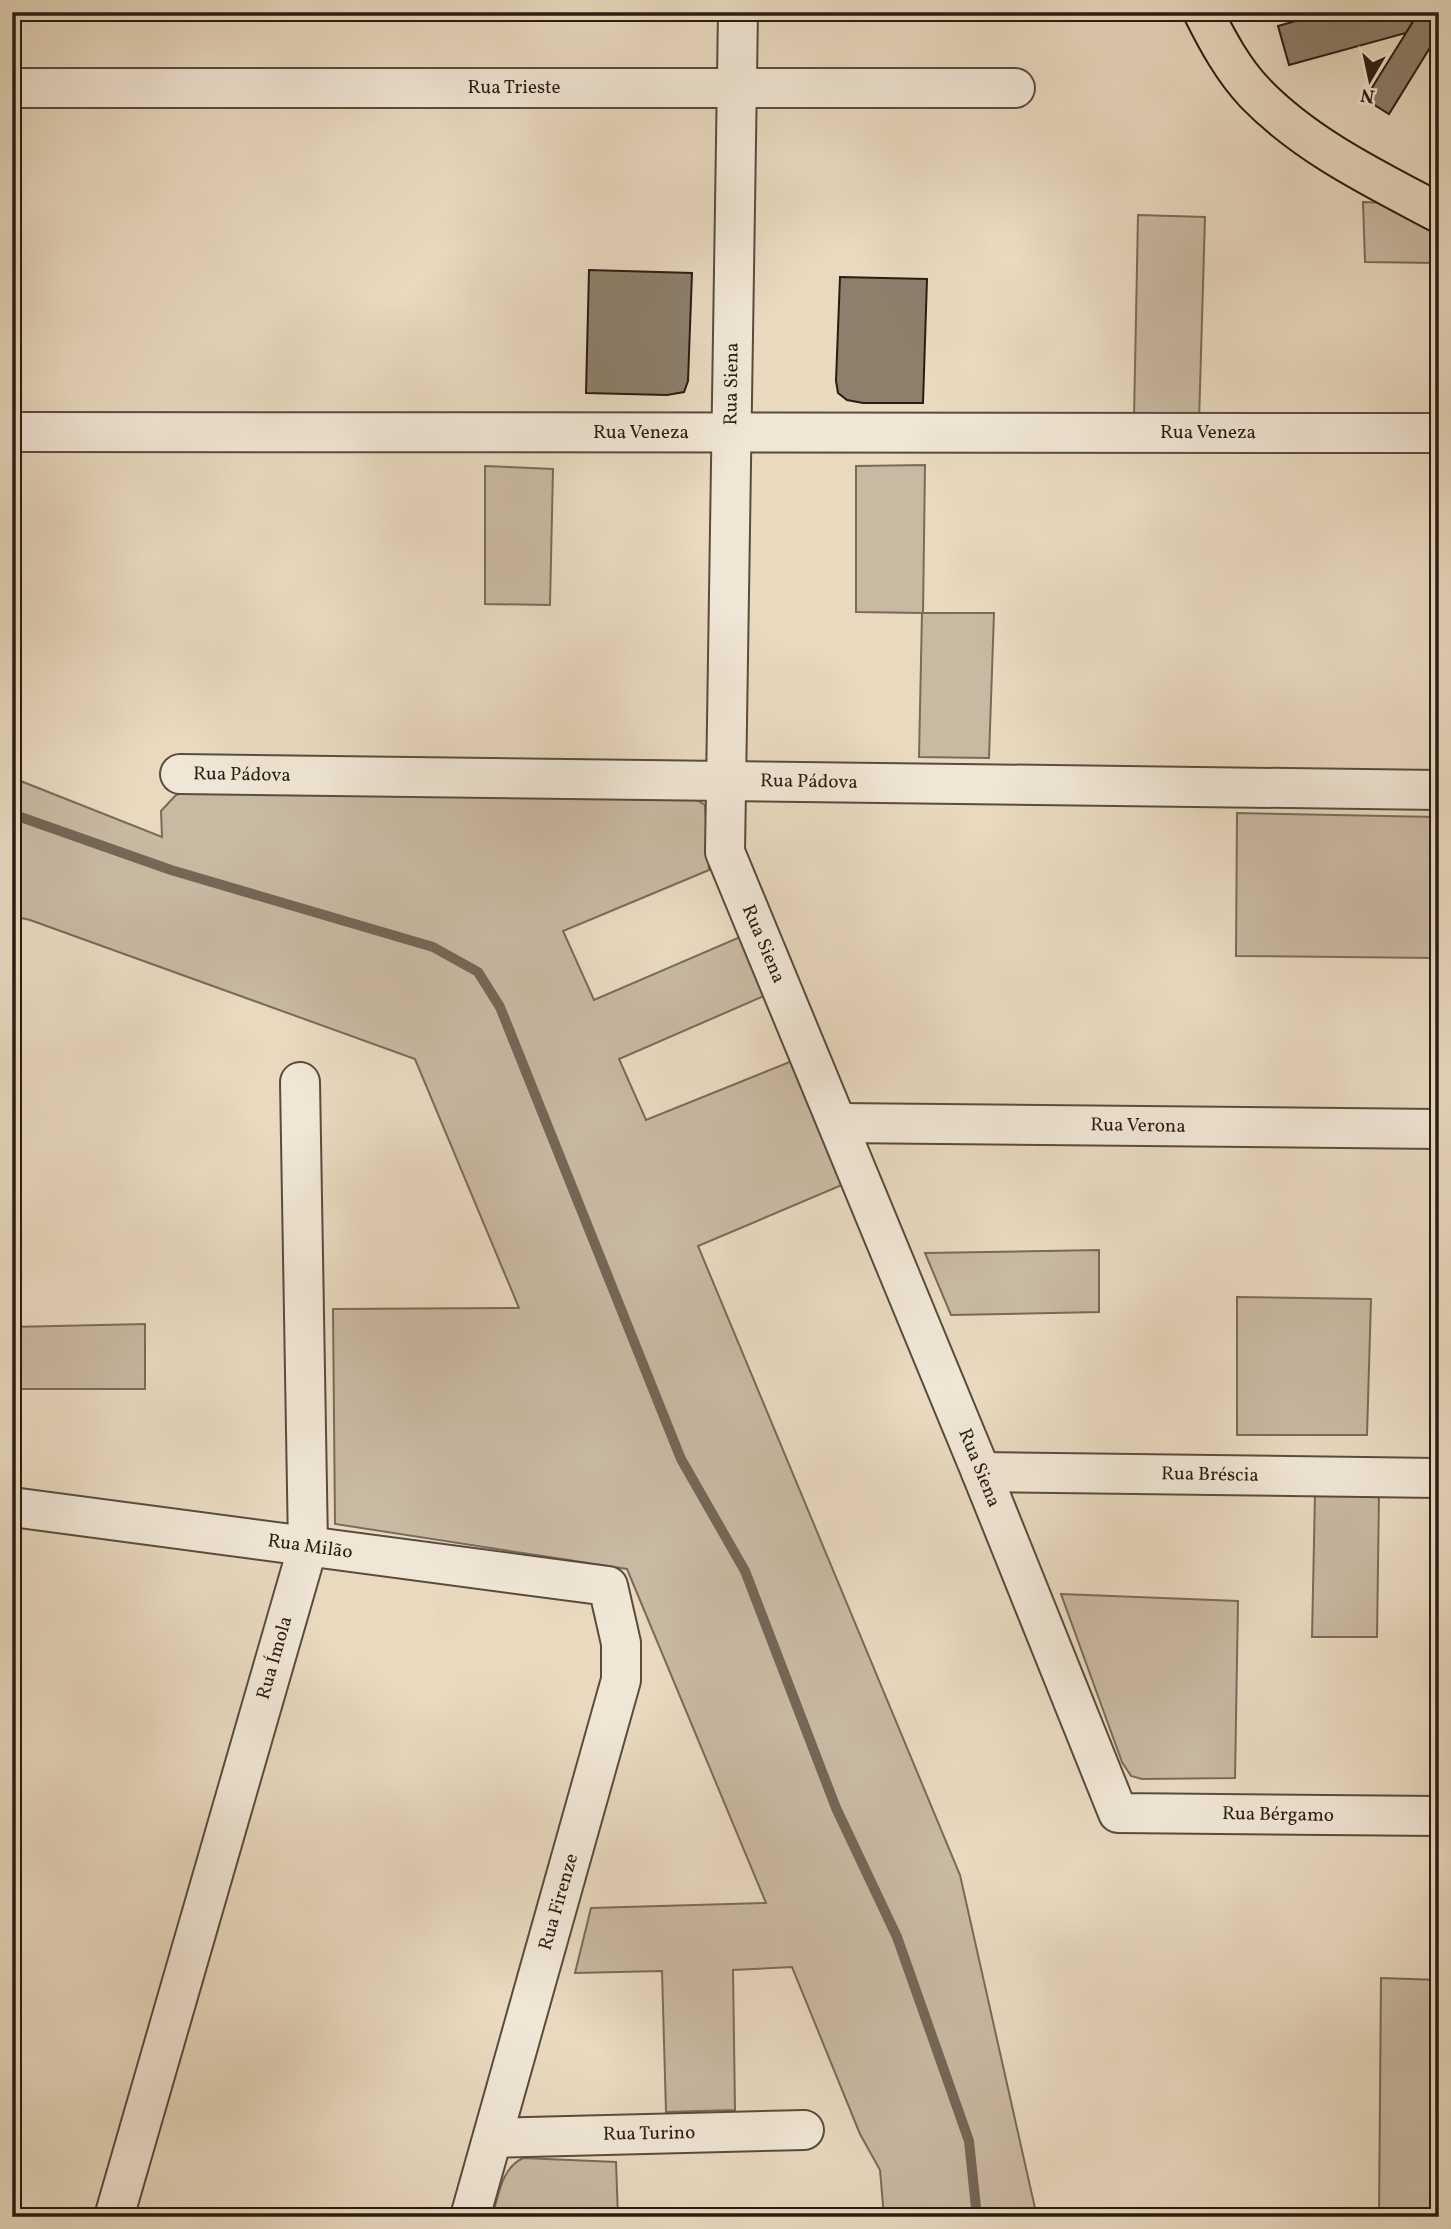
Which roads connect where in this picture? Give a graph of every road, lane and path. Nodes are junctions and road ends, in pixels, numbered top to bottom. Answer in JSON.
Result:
{"nodes":[{"id":1,"x":738,"y":12,"type":"edge"},
{"id":2,"x":1203,"y":12,"type":"edge"},
{"id":3,"x":12,"y":88,"type":"edge"},
{"id":4,"x":737,"y":88,"type":"junction"},
{"id":5,"x":1015,"y":88,"type":"dead end"},
{"id":6,"x":1439,"y":213,"type":"edge"},
{"id":7,"x":12,"y":432,"type":"edge"},
{"id":8,"x":732,"y":433,"type":"junction"},
{"id":9,"x":1439,"y":433,"type":"edge"},
{"id":10,"x":180,"y":774,"type":"dead end"},
{"id":11,"x":726,"y":781,"type":"junction"},
{"id":12,"x":1439,"y":790,"type":"edge"},
{"id":13,"x":300,"y":1082,"type":"dead end"},
{"id":14,"x":838,"y":1123,"type":"junction"},
{"id":15,"x":1439,"y":1129,"type":"edge"},
{"id":16,"x":981,"y":1472,"type":"junction"},
{"id":17,"x":1439,"y":1478,"type":"edge"},
{"id":18,"x":12,"y":1507,"type":"edge"},
{"id":19,"x":308,"y":1546,"type":"junction"},
{"id":20,"x":608,"y":1586,"type":"joint"},
{"id":21,"x":1118,"y":1813,"type":"joint"},
{"id":22,"x":1439,"y":1816,"type":"edge"},
{"id":23,"x":804,"y":2130,"type":"dead end"},
{"id":24,"x":493,"y":2138,"type":"junction"},
{"id":25,"x":114,"y":2217,"type":"edge"},
{"id":26,"x":470,"y":2217,"type":"edge"}],
"edges":[{"from":1,"to":4,"type":"street","name":"Rua Siena"},
{"from":2,"to":6,"type":"main road"},
{"from":3,"to":4,"type":"street","name":"Rua Trieste"},
{"from":4,"to":5,"type":"street","name":"Rua Trieste"},
{"from":4,"to":8,"type":"street","name":"Rua Siena"},
{"from":7,"to":8,"type":"street","name":"Rua Veneza"},
{"from":8,"to":9,"type":"street","name":"Rua Veneza"},
{"from":8,"to":11,"type":"street","name":"Rua Siena"},
{"from":10,"to":11,"type":"street","name":"Rua Pádova"},
{"from":11,"to":12,"type":"street","name":"Rua Pádova"},
{"from":11,"to":14,"type":"street","name":"Rua Siena"},
{"from":13,"to":19,"type":"street","name":"Rua Ímola"},
{"from":14,"to":15,"type":"street","name":"Rua Verona"},
{"from":14,"to":16,"type":"street","name":"Rua Siena"},
{"from":16,"to":17,"type":"street","name":"Rua Bréscia"},
{"from":16,"to":21,"type":"street","name":"Rua Siena"},
{"from":18,"to":19,"type":"street","name":"Rua Milão"},
{"from":19,"to":20,"type":"street","name":"Rua Milão"},
{"from":19,"to":25,"type":"street","name":"Rua Ímola"},
{"from":20,"to":24,"type":"street","name":"Rua Firenze"},
{"from":21,"to":22,"type":"street","name":"Rua Bérgamo"},
{"from":23,"to":24,"type":"street","name":"Rua Turino"},
{"from":24,"to":26,"type":"street","name":"Rua Firenze"}]}
